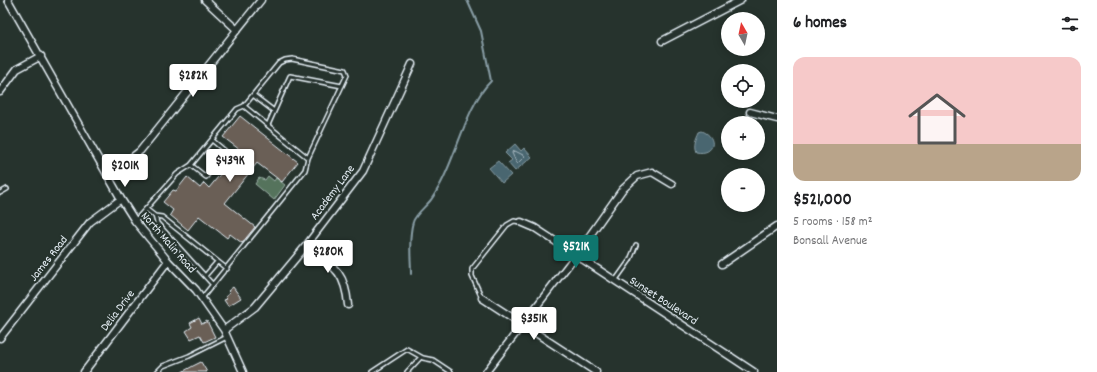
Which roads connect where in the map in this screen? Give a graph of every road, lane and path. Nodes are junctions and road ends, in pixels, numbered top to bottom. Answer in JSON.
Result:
{"nodes":[{"id":1,"x":8,"y":0,"type":"edge"},
{"id":2,"x":205,"y":0,"type":"edge"},
{"id":3,"x":261,"y":0,"type":"edge"},
{"id":4,"x":741,"y":0,"type":"edge"},
{"id":5,"x":236,"y":29,"type":"junction"},
{"id":6,"x":662,"y":41,"type":"dead end"},
{"id":7,"x":41,"y":56,"type":"junction"},
{"id":8,"x":412,"y":64,"type":"dead end"},
{"id":9,"x":342,"y":86,"type":"junction"},
{"id":10,"x":0,"y":92,"type":"edge"},
{"id":11,"x":253,"y":95,"type":"junction"},
{"id":12,"x":244,"y":106,"type":"junction"},
{"id":13,"x":274,"y":111,"type":"junction"},
{"id":14,"x":750,"y":112,"type":"dead end"},
{"id":15,"x":777,"y":119,"type":"edge"},
{"id":16,"x":268,"y":125,"type":"junction"},
{"id":17,"x":212,"y":140,"type":"junction"},
{"id":18,"x":308,"y":158,"type":"junction"},
{"id":19,"x":191,"y":165,"type":"junction"},
{"id":20,"x":106,"y":173,"type":"junction"},
{"id":21,"x":672,"y":184,"type":"dead end"},
{"id":22,"x":7,"y":189,"type":"dead end"},
{"id":23,"x":0,"y":193,"type":"edge"},
{"id":24,"x":121,"y":199,"type":"junction"},
{"id":25,"x":146,"y":209,"type":"junction"},
{"id":26,"x":155,"y":216,"type":"junction"},
{"id":27,"x":135,"y":221,"type":"junction"},
{"id":28,"x":522,"y":222,"type":"joint"},
{"id":29,"x":777,"y":226,"type":"edge"},
{"id":30,"x":636,"y":244,"type":"dead end"},
{"id":31,"x":305,"y":247,"type":"junction"},
{"id":32,"x":576,"y":255,"type":"junction"},
{"id":33,"x":168,"y":261,"type":"junction"},
{"id":34,"x":218,"y":262,"type":"junction"},
{"id":35,"x":722,"y":264,"type":"dead end"},
{"id":36,"x":226,"y":269,"type":"junction"},
{"id":37,"x":205,"y":276,"type":"junction"},
{"id":38,"x":615,"y":281,"type":"junction"},
{"id":39,"x":212,"y":285,"type":"junction"},
{"id":40,"x":202,"y":298,"type":"junction"},
{"id":41,"x":482,"y":298,"type":"joint"},
{"id":42,"x":348,"y":305,"type":"dead end"},
{"id":43,"x":522,"y":323,"type":"junction"},
{"id":44,"x":224,"y":330,"type":"junction"},
{"id":45,"x":227,"y":337,"type":"junction"},
{"id":46,"x":0,"y":338,"type":"edge"},
{"id":47,"x":421,"y":357,"type":"junction"},
{"id":48,"x":84,"y":372,"type":"edge"},
{"id":49,"x":157,"y":372,"type":"edge"},
{"id":50,"x":243,"y":372,"type":"edge"},
{"id":51,"x":372,"y":372,"type":"edge"},
{"id":52,"x":407,"y":372,"type":"edge"},
{"id":53,"x":451,"y":372,"type":"edge"},
{"id":54,"x":486,"y":372,"type":"edge"},
{"id":55,"x":596,"y":372,"type":"edge"},
{"id":56,"x":754,"y":372,"type":"edge"}],
"edges":[{"from":1,"to":7,"type":"street","name":"North Malin Road"},
{"from":2,"to":5,"type":"street"},
{"from":3,"to":5,"type":"street"},
{"from":4,"to":6,"type":"street"},
{"from":5,"to":20,"type":"street"},
{"from":7,"to":10,"type":"street"},
{"from":7,"to":20,"type":"street","name":"North Malin Road"},
{"from":8,"to":31,"type":"street","name":"Academy Lane"},
{"from":9,"to":11,"type":"lane"},
{"from":9,"to":13,"type":"lane"},
{"from":9,"to":18,"type":"lane"},
{"from":11,"to":12,"type":"lane"},
{"from":11,"to":13,"type":"lane"},
{"from":12,"to":16,"type":"lane"},
{"from":12,"to":17,"type":"lane"},
{"from":13,"to":16,"type":"lane"},
{"from":14,"to":15,"type":"street"},
{"from":16,"to":18,"type":"lane"},
{"from":17,"to":19,"type":"lane"},
{"from":17,"to":19,"type":"lane"},
{"from":18,"to":36,"type":"lane"},
{"from":19,"to":25,"type":"lane"},
{"from":20,"to":24,"type":"street","name":"North Malin Road"},
{"from":21,"to":32,"type":"street"},
{"from":22,"to":23,"type":"lane"},
{"from":24,"to":27,"type":"street","name":"North Malin Road"},
{"from":24,"to":46,"type":"street","name":"James Road"},
{"from":25,"to":26,"type":"lane"},
{"from":25,"to":27,"type":"lane"},
{"from":26,"to":34,"type":"lane"},
{"from":26,"to":37,"type":"lane"},
{"from":27,"to":33,"type":"street","name":"North Malin Road"},
{"from":28,"to":32,"type":"street","name":"Sunset Boulevard"},
{"from":28,"to":41,"type":"lane"},
{"from":29,"to":35,"type":"street"},
{"from":30,"to":38,"type":"lane"},
{"from":31,"to":42,"type":"street"},
{"from":31,"to":44,"type":"street","name":"Academy Lane"},
{"from":32,"to":38,"type":"street","name":"Sunset Boulevard"},
{"from":32,"to":43,"type":"street"},
{"from":33,"to":40,"type":"street","name":"North Malin Road"},
{"from":33,"to":48,"type":"street","name":"Delia Drive"},
{"from":34,"to":36,"type":"lane"},
{"from":34,"to":37,"type":"lane"},
{"from":36,"to":39,"type":"lane"},
{"from":37,"to":39,"type":"lane"},
{"from":38,"to":56,"type":"street","name":"Sunset Boulevard"},
{"from":39,"to":40,"type":"lane"},
{"from":40,"to":44,"type":"street","name":"North Malin Road"},
{"from":41,"to":43,"type":"street"},
{"from":43,"to":54,"type":"street"},
{"from":43,"to":55,"type":"street"},
{"from":44,"to":45,"type":"street","name":"North Malin Road"},
{"from":45,"to":49,"type":"lane"},
{"from":45,"to":50,"type":"street","name":"North Malin Road"},
{"from":47,"to":51,"type":"lane"},
{"from":47,"to":52,"type":"lane"},
{"from":47,"to":53,"type":"lane"}]}
